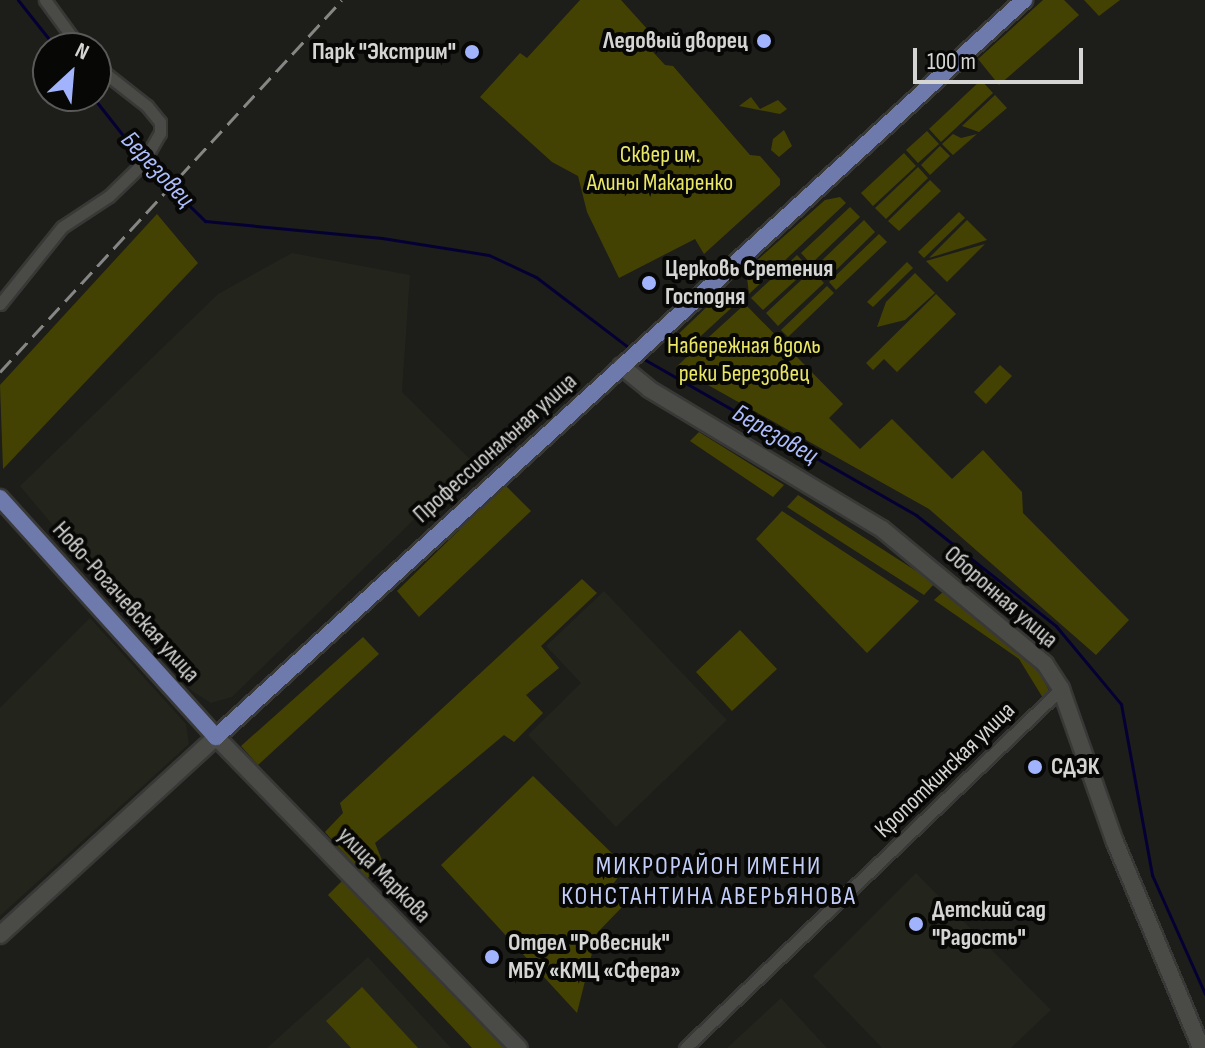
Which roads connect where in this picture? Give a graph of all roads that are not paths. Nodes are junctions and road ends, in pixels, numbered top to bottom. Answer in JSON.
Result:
{"nodes":[{"id":1,"x":45,"y":0,"type":"edge"},
{"id":2,"x":1024,"y":0,"type":"edge"},
{"id":3,"x":68,"y":32,"type":"edge"},
{"id":4,"x":112,"y":80,"type":"edge"},
{"id":5,"x":0,"y":304,"type":"edge"},
{"id":6,"x":631,"y":357,"type":"junction"},
{"id":7,"x":0,"y":498,"type":"edge"},
{"id":8,"x":1061,"y":689,"type":"junction"},
{"id":9,"x":216,"y":737,"type":"junction"},
{"id":10,"x":0,"y":935,"type":"edge"},
{"id":11,"x":518,"y":1048,"type":"edge"},
{"id":12,"x":685,"y":1048,"type":"edge"},
{"id":13,"x":1201,"y":1048,"type":"edge"}],
"edges":[{"from":1,"to":3,"type":"street"},
{"from":2,"to":6,"type":"main road","name":"Профессиональная улица"},
{"from":4,"to":5,"type":"street"},
{"from":6,"to":8,"type":"street","name":"Оборонная улица"},
{"from":6,"to":9,"type":"main road","name":"Профессиональная улица"},
{"from":7,"to":9,"type":"main road","name":"Ново-Рогачевская улица"},
{"from":8,"to":12,"type":"street","name":"Кропоткинская улица"},
{"from":8,"to":13,"type":"street","name":"Оборонная улица"},
{"from":9,"to":10,"type":"street","name":"Профессиональная улица"},
{"from":9,"to":11,"type":"street","name":"улица Маркова"}]}
